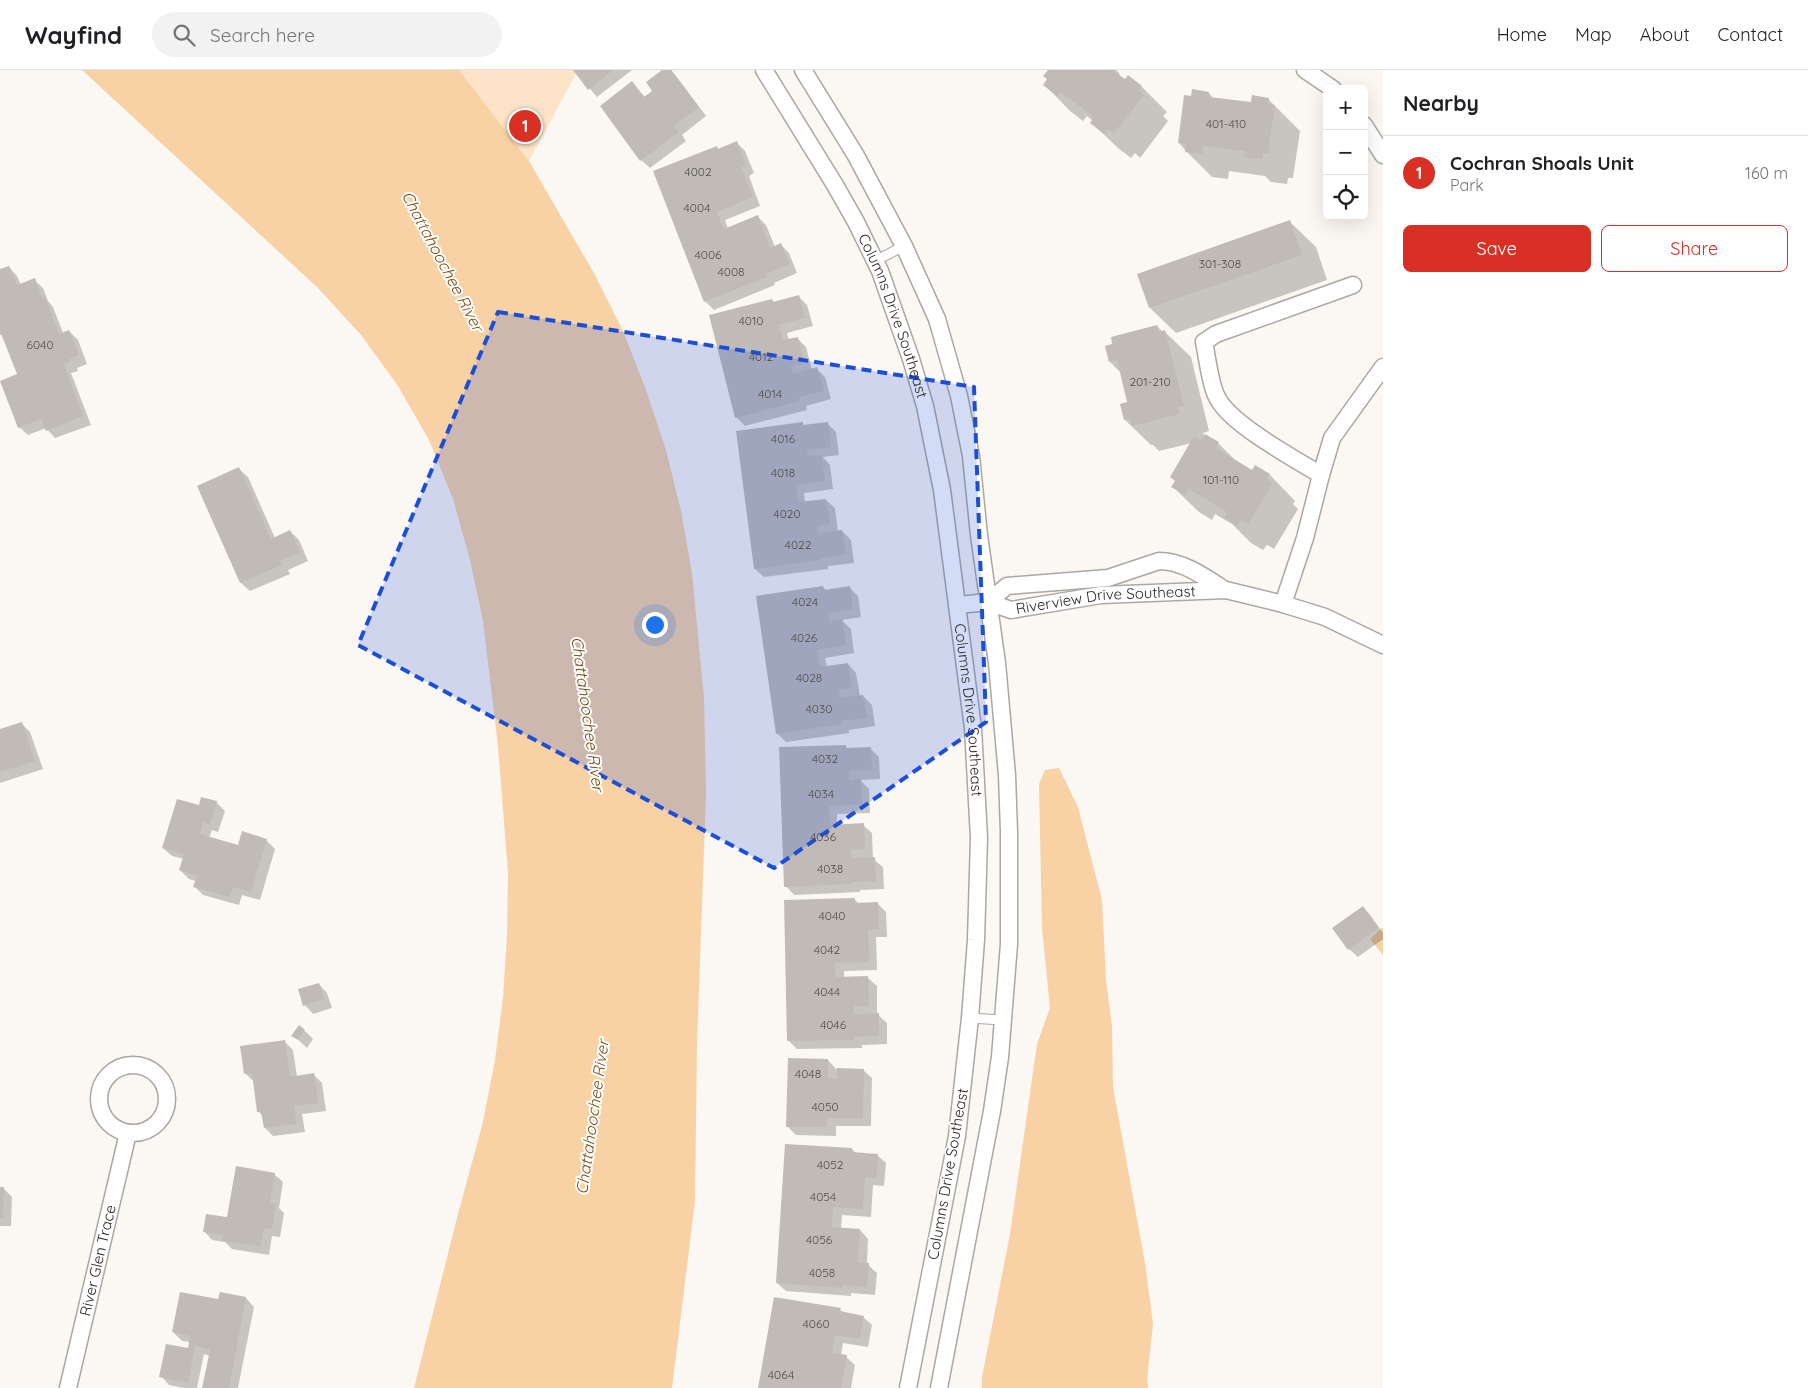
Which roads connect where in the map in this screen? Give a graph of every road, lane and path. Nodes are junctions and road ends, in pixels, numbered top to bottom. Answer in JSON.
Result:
{"nodes":[{"id":1,"x":764,"y":70,"type":"edge"},
{"id":2,"x":803,"y":70,"type":"edge"},
{"id":3,"x":1305,"y":70,"type":"edge"},
{"id":4,"x":1327,"y":85,"type":"edge"},
{"id":5,"x":1367,"y":130,"type":"edge"},
{"id":6,"x":1383,"y":156,"type":"edge"},
{"id":7,"x":904,"y":246,"type":"junction"},
{"id":8,"x":875,"y":261,"type":"junction"},
{"id":9,"x":1352,"y":285,"type":"dead end"},
{"id":10,"x":1383,"y":367,"type":"edge"},
{"id":11,"x":1321,"y":474,"type":"junction"},
{"id":12,"x":1099,"y":587,"type":"junction"},
{"id":13,"x":1226,"y":590,"type":"junction"},
{"id":14,"x":988,"y":602,"type":"junction"},
{"id":15,"x":1283,"y":604,"type":"junction"},
{"id":16,"x":958,"y":605,"type":"junction"},
{"id":17,"x":1383,"y":645,"type":"edge"},
{"id":18,"x":970,"y":1018,"type":"junction"},
{"id":19,"x":1002,"y":1020,"type":"junction"},
{"id":20,"x":128,"y":1133,"type":"junction"},
{"id":21,"x":68,"y":1388,"type":"edge"},
{"id":22,"x":908,"y":1388,"type":"edge"},
{"id":23,"x":939,"y":1388,"type":"edge"}],
"edges":[{"from":1,"to":8,"type":"street","name":"Columns Drive Southeast"},
{"from":2,"to":7,"type":"street","name":"Columns Drive Southeast"},
{"from":3,"to":4,"type":"street"},
{"from":5,"to":6,"type":"street"},
{"from":7,"to":8,"type":"lane"},
{"from":7,"to":14,"type":"street","name":"Columns Drive Southeast"},
{"from":8,"to":16,"type":"street","name":"Columns Drive Southeast"},
{"from":9,"to":11,"type":"street"},
{"from":10,"to":11,"type":"street"},
{"from":11,"to":15,"type":"street"},
{"from":12,"to":13,"type":"street","name":"Riverview Drive Southeast"},
{"from":12,"to":13,"type":"street","name":"Riverview Drive Southeast"},
{"from":12,"to":14,"type":"street","name":"Riverview Drive Southeast"},
{"from":12,"to":14,"type":"street","name":"Riverview Drive Southeast"},
{"from":13,"to":15,"type":"street","name":"Riverview Drive Southeast"},
{"from":14,"to":16,"type":"street","name":"Riverview Drive Southeast"},
{"from":14,"to":19,"type":"street","name":"Columns Drive Southeast"},
{"from":15,"to":17,"type":"street","name":"Riverview Drive Southeast"},
{"from":16,"to":18,"type":"street","name":"Columns Drive Southeast"},
{"from":18,"to":19,"type":"lane"},
{"from":18,"to":22,"type":"street","name":"Columns Drive Southeast"},
{"from":19,"to":23,"type":"street","name":"Columns Drive Southeast"},
{"from":20,"to":20,"type":"street"},
{"from":20,"to":21,"type":"street","name":"River Glen Trace"}]}
